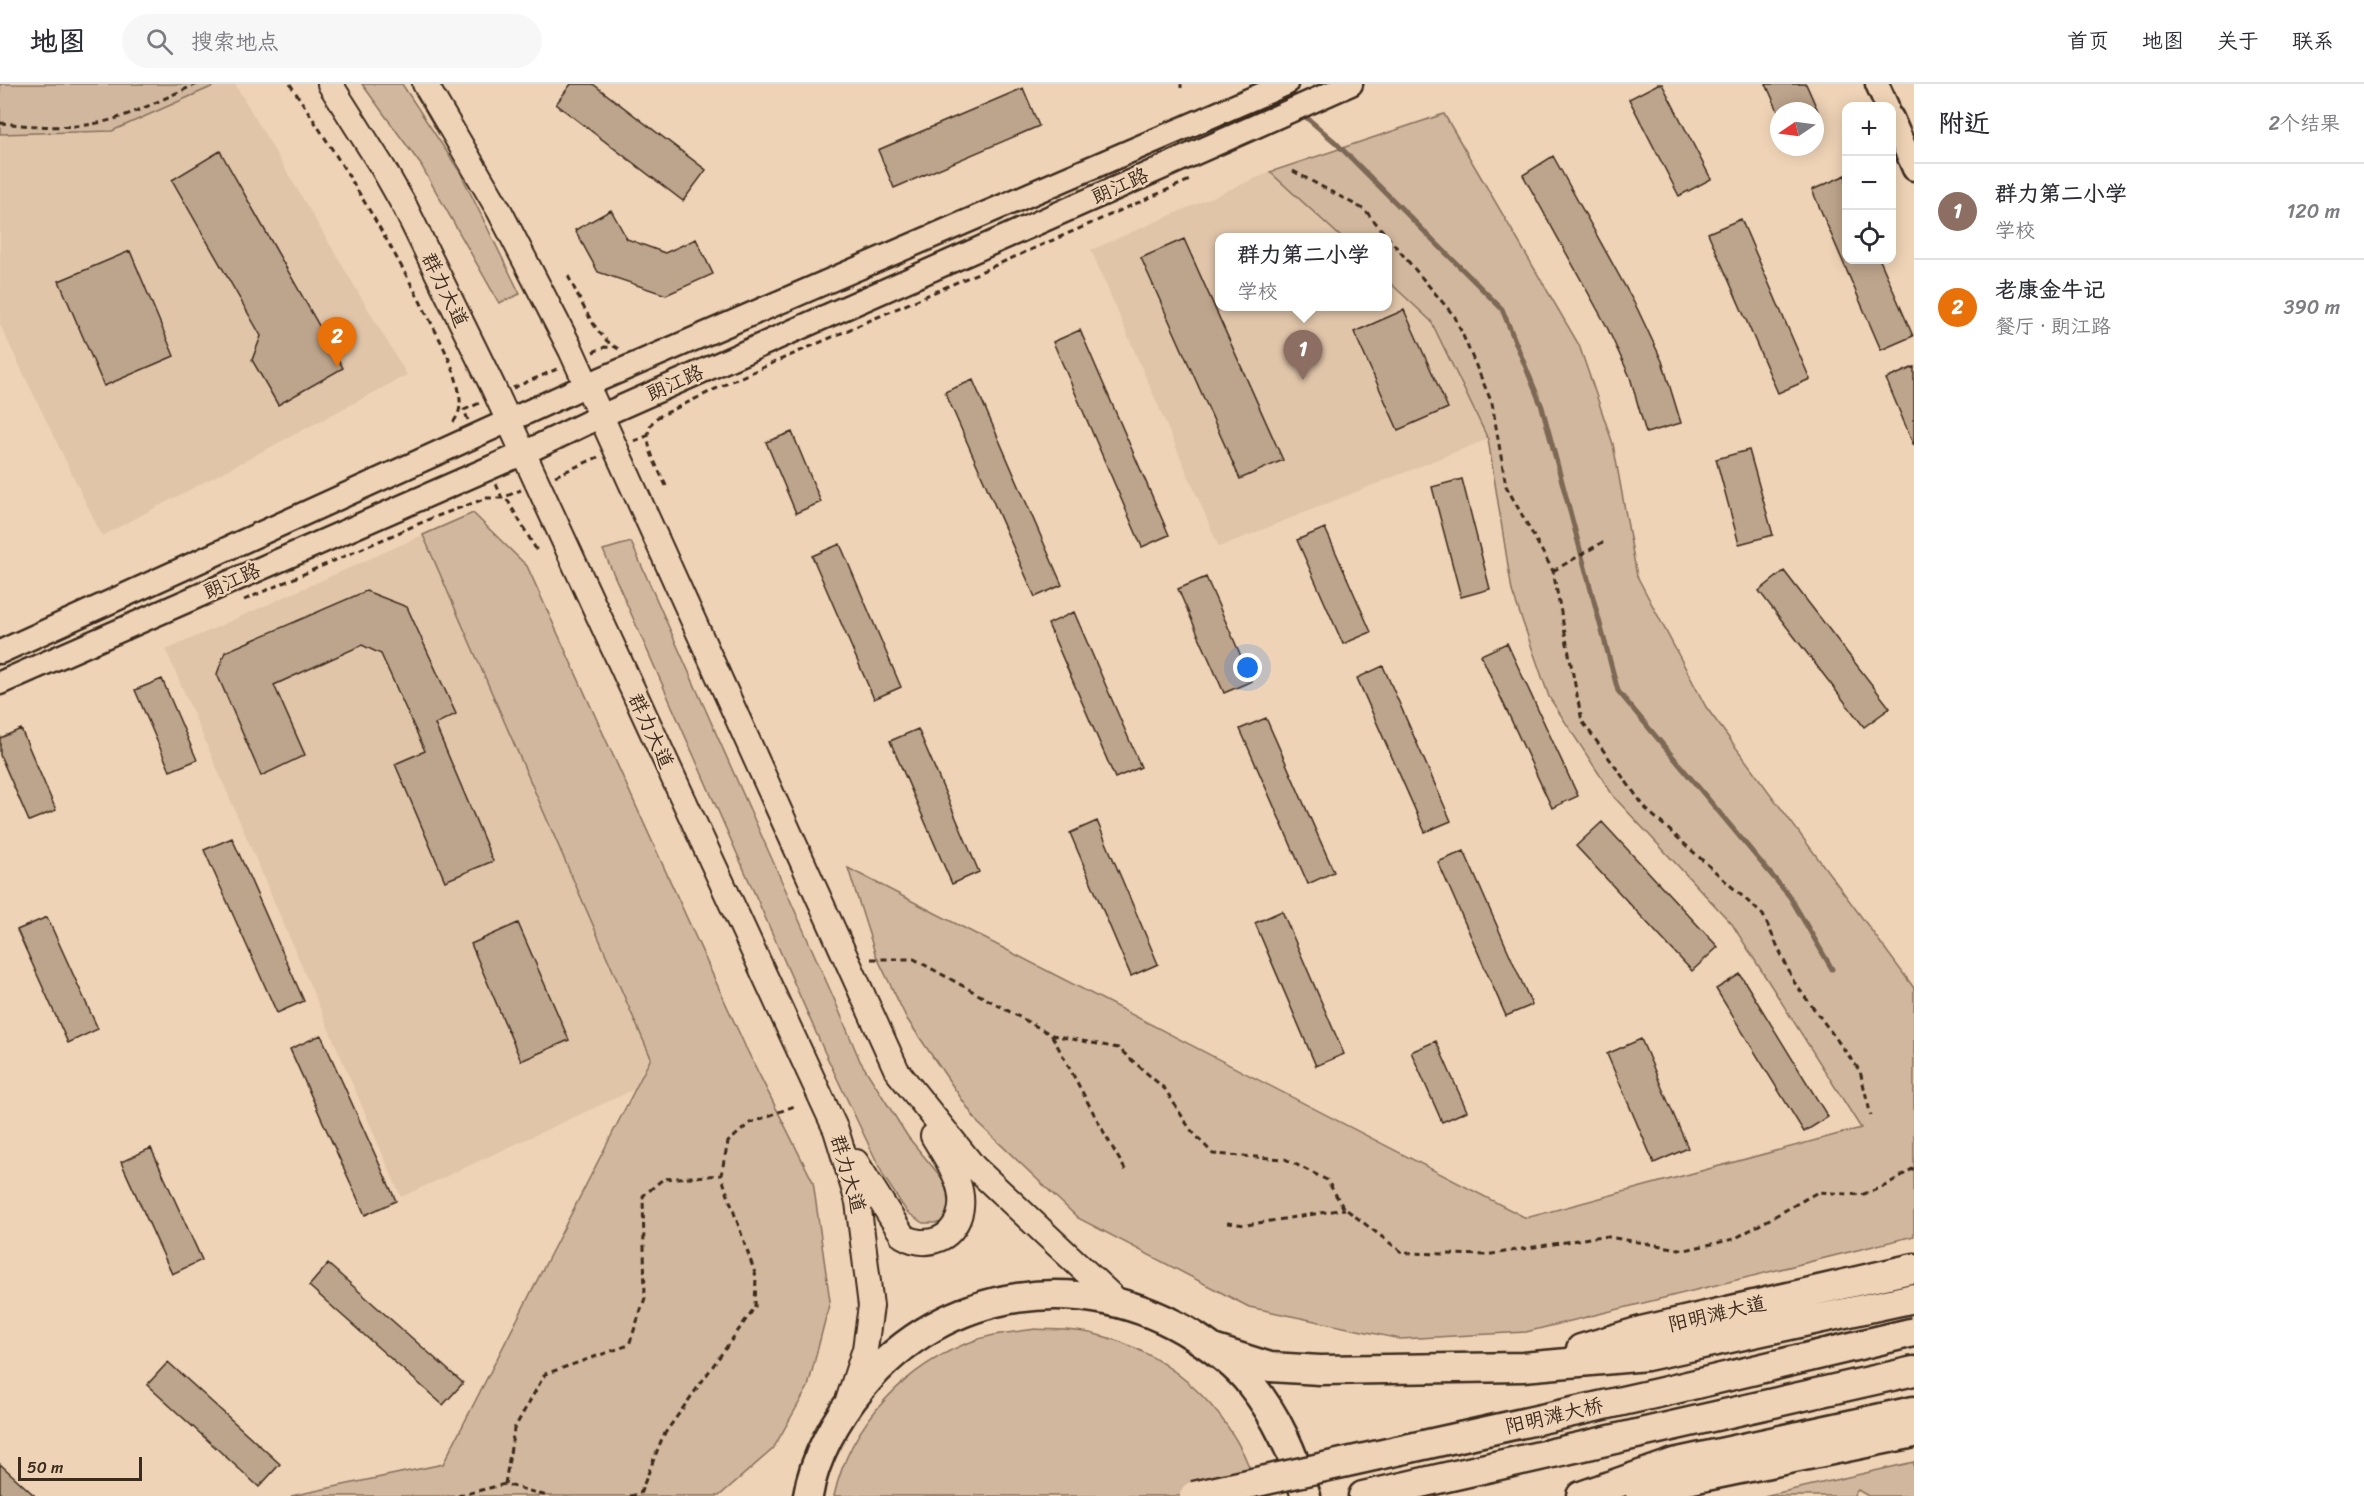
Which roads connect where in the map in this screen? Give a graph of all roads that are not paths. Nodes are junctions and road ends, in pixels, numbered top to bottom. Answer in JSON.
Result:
{"nodes":[{"id":1,"x":330,"y":84,"type":"edge"},
{"id":2,"x":425,"y":84,"type":"edge"},
{"id":3,"x":1286,"y":84,"type":"edge"},
{"id":4,"x":1351,"y":84,"type":"edge"},
{"id":5,"x":1877,"y":84,"type":"edge"},
{"id":6,"x":1885,"y":102,"type":"edge"},
{"id":7,"x":1896,"y":127,"type":"edge"},
{"id":8,"x":1914,"y":169,"type":"edge"},
{"id":9,"x":587,"y":385,"type":"junction"},
{"id":10,"x":602,"y":416,"type":"junction"},
{"id":11,"x":508,"y":422,"type":"junction"},
{"id":12,"x":524,"y":453,"type":"junction"},
{"id":13,"x":0,"y":652,"type":"edge"},
{"id":14,"x":0,"y":683,"type":"edge"},
{"id":15,"x":897,"y":1071,"type":"junction"},
{"id":16,"x":836,"y":1130,"type":"junction"},
{"id":17,"x":1914,"y":1268,"type":"edge"},
{"id":18,"x":1914,"y":1298,"type":"edge"},
{"id":19,"x":1117,"y":1301,"type":"junction"},
{"id":20,"x":1914,"y":1332,"type":"edge"},
{"id":21,"x":1216,"y":1350,"type":"junction"},
{"id":22,"x":1523,"y":1367,"type":"junction"},
{"id":23,"x":1914,"y":1371,"type":"edge"},
{"id":24,"x":847,"y":1405,"type":"junction"},
{"id":25,"x":1914,"y":1411,"type":"edge"},
{"id":26,"x":1914,"y":1432,"type":"edge"},
{"id":27,"x":822,"y":1449,"type":"junction"},
{"id":28,"x":789,"y":1496,"type":"edge"},
{"id":29,"x":808,"y":1496,"type":"edge"},
{"id":30,"x":1194,"y":1496,"type":"edge"},
{"id":31,"x":1306,"y":1496,"type":"edge"},
{"id":32,"x":1363,"y":1496,"type":"edge"},
{"id":33,"x":1581,"y":1496,"type":"edge"},
{"id":34,"x":1608,"y":1496,"type":"edge"}],
"edges":[{"from":1,"to":11,"type":"main road","name":"群力大道"},
{"from":2,"to":9,"type":"main road"},
{"from":3,"to":9,"type":"main road","name":"朗江路"},
{"from":4,"to":10,"type":"main road","name":"朗江路"},
{"from":5,"to":6,"type":"main road"},
{"from":7,"to":8,"type":"main road"},
{"from":9,"to":10,"type":"main road"},
{"from":9,"to":11,"type":"main road","name":"朗江路"},
{"from":10,"to":12,"type":"main road","name":"朗江路"},
{"from":10,"to":15,"type":"main road"},
{"from":11,"to":12,"type":"main road","name":"群力大道"},
{"from":11,"to":13,"type":"main road","name":"朗江路"},
{"from":12,"to":14,"type":"main road","name":"朗江路"},
{"from":12,"to":16,"type":"main road","name":"群力大道"},
{"from":15,"to":16,"type":"main road"},
{"from":15,"to":19,"type":"main road"},
{"from":16,"to":24,"type":"main road","name":"群力大道"},
{"from":17,"to":22,"type":"highway","name":"阳明滩大道"},
{"from":18,"to":22,"type":"highway"},
{"from":19,"to":21,"type":"highway"},
{"from":19,"to":24,"type":"highway"},
{"from":20,"to":30,"type":"highway","name":"阳明滩大桥","bridge":true},
{"from":21,"to":22,"type":"highway"},
{"from":21,"to":31,"type":"highway"},
{"from":23,"to":32,"type":"highway","name":"阳明滩大桥"},
{"from":24,"to":27,"type":"highway"},
{"from":25,"to":33,"type":"highway"},
{"from":26,"to":34,"type":"highway"},
{"from":27,"to":28,"type":"highway"},
{"from":27,"to":29,"type":"highway"}]}
